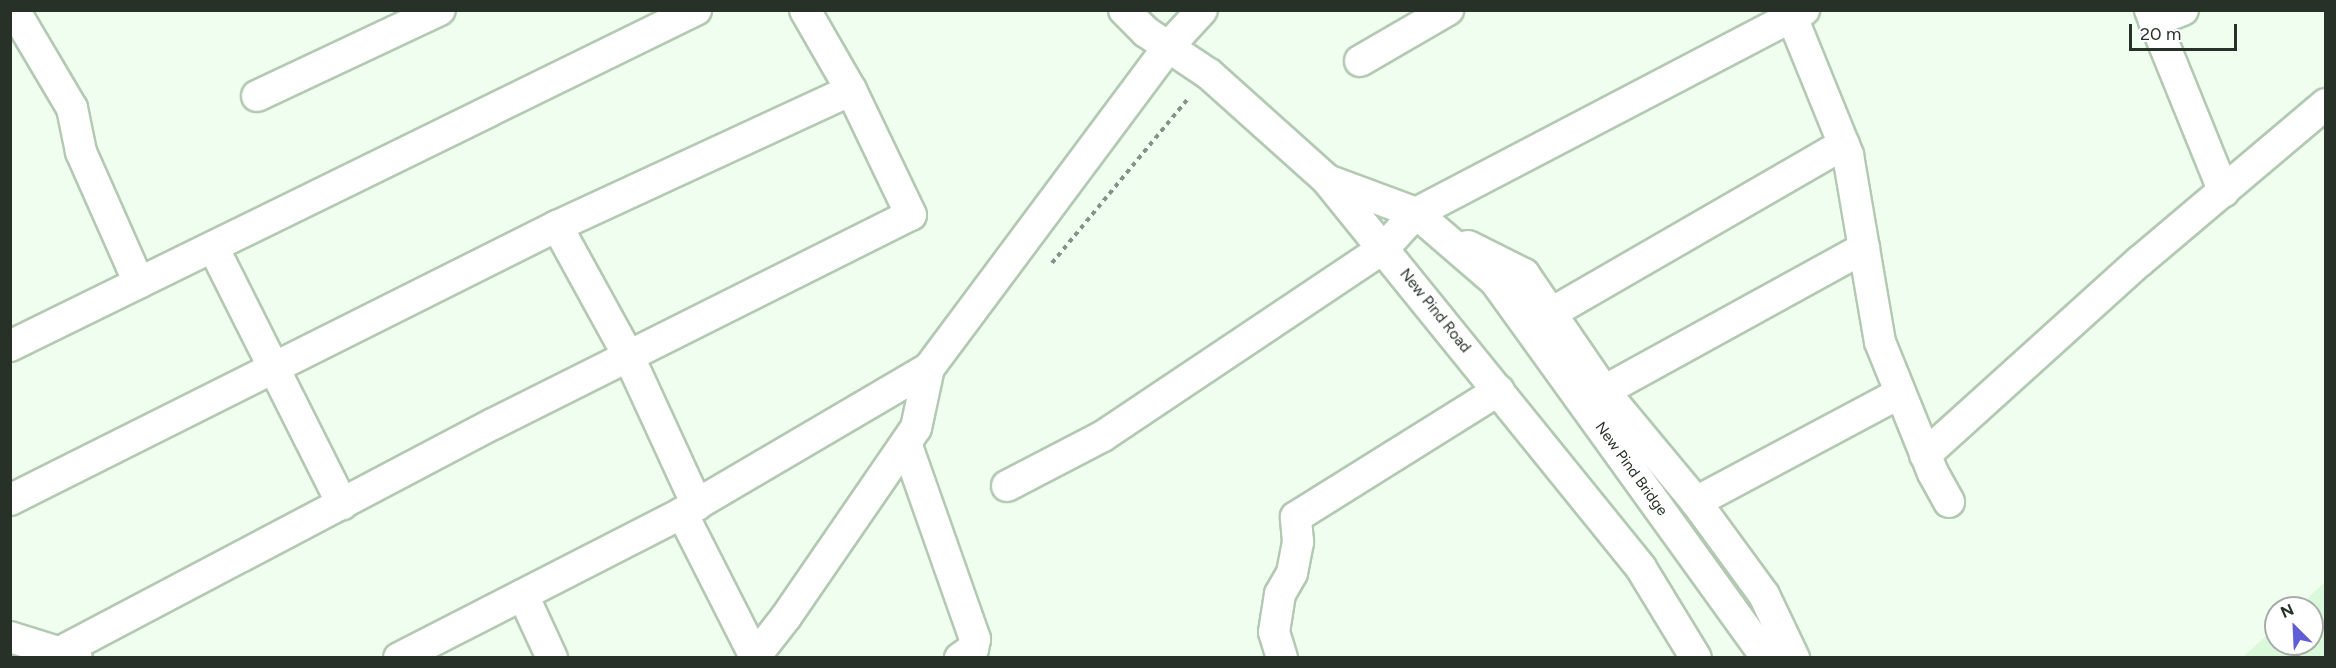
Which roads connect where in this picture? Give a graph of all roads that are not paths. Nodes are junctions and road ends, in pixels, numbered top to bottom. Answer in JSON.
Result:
{"nodes":[{"id":1,"x":14,"y":10,"type":"edge"},
{"id":2,"x":440,"y":10,"type":"edge"},
{"id":3,"x":696,"y":10,"type":"edge"},
{"id":4,"x":1125,"y":10,"type":"edge"},
{"id":5,"x":1202,"y":10,"type":"edge"},
{"id":6,"x":1448,"y":10,"type":"edge"},
{"id":7,"x":2183,"y":10,"type":"edge"},
{"id":8,"x":807,"y":11,"type":"edge"},
{"id":9,"x":2152,"y":16,"type":"edge"},
{"id":10,"x":1781,"y":17,"type":"edge"},
{"id":11,"x":401,"y":18,"type":"edge"},
{"id":12,"x":1168,"y":46,"type":"junction"},
{"id":13,"x":1360,"y":61,"type":"dead end"},
{"id":14,"x":851,"y":90,"type":"junction"},
{"id":15,"x":257,"y":96,"type":"dead end"},
{"id":16,"x":2325,"y":104,"type":"edge"},
{"id":17,"x":1844,"y":144,"type":"junction"},
{"id":18,"x":1327,"y":180,"type":"junction"},
{"id":19,"x":2223,"y":192,"type":"junction"},
{"id":20,"x":1416,"y":213,"type":"junction"},
{"id":21,"x":557,"y":226,"type":"junction"},
{"id":22,"x":1443,"y":236,"type":"junction"},
{"id":23,"x":213,"y":247,"type":"junction"},
{"id":24,"x":1384,"y":248,"type":"junction"},
{"id":25,"x":1864,"y":248,"type":"junction"},
{"id":26,"x":140,"y":283,"type":"junction"},
{"id":27,"x":1553,"y":312,"type":"junction"},
{"id":28,"x":10,"y":346,"type":"edge"},
{"id":29,"x":629,"y":357,"type":"junction"},
{"id":30,"x":274,"y":367,"type":"junction"},
{"id":31,"x":929,"y":368,"type":"junction"},
{"id":32,"x":1499,"y":390,"type":"junction"},
{"id":33,"x":1604,"y":391,"type":"junction"},
{"id":34,"x":1900,"y":393,"type":"junction"},
{"id":35,"x":906,"y":443,"type":"junction"},
{"id":36,"x":1925,"y":455,"type":"junction"},
{"id":37,"x":1007,"y":486,"type":"dead end"},
{"id":38,"x":10,"y":500,"type":"edge"},
{"id":39,"x":1696,"y":502,"type":"junction"},
{"id":40,"x":1949,"y":502,"type":"dead end"},
{"id":41,"x":342,"y":504,"type":"junction"},
{"id":42,"x":690,"y":509,"type":"junction"},
{"id":43,"x":523,"y":595,"type":"junction"},
{"id":44,"x":10,"y":638,"type":"edge"},
{"id":45,"x":69,"y":655,"type":"edge"},
{"id":46,"x":399,"y":657,"type":"edge"},
{"id":47,"x":552,"y":657,"type":"edge"},
{"id":48,"x":754,"y":657,"type":"edge"},
{"id":49,"x":960,"y":657,"type":"edge"},
{"id":50,"x":1282,"y":657,"type":"edge"},
{"id":51,"x":1696,"y":657,"type":"edge"},
{"id":52,"x":1767,"y":657,"type":"edge"},
{"id":53,"x":1794,"y":657,"type":"edge"}],
"edges":[{"from":1,"to":26,"type":"street"},
{"from":2,"to":11,"type":"street"},
{"from":3,"to":23,"type":"street"},
{"from":4,"to":12,"type":"street","name":"New Pind Road"},
{"from":5,"to":12,"type":"street"},
{"from":6,"to":13,"type":"street"},
{"from":7,"to":9,"type":"street"},
{"from":8,"to":14,"type":"street"},
{"from":9,"to":19,"type":"street"},
{"from":10,"to":17,"type":"street"},
{"from":10,"to":20,"type":"street"},
{"from":11,"to":15,"type":"street"},
{"from":12,"to":18,"type":"street","name":"New Pind Road"},
{"from":12,"to":31,"type":"street"},
{"from":14,"to":21,"type":"street"},
{"from":14,"to":29,"type":"street"},
{"from":16,"to":19,"type":"street"},
{"from":17,"to":25,"type":"street"},
{"from":17,"to":27,"type":"street"},
{"from":18,"to":20,"type":"street"},
{"from":18,"to":24,"type":"street","name":"New Pind Road"},
{"from":19,"to":36,"type":"street"},
{"from":20,"to":22,"type":"street","name":"New Pind Bridge"},
{"from":20,"to":24,"type":"street"},
{"from":21,"to":29,"type":"street"},
{"from":21,"to":30,"type":"street"},
{"from":22,"to":27,"type":"street"},
{"from":22,"to":52,"type":"street","name":"New Pind Bridge"},
{"from":23,"to":26,"type":"street"},
{"from":23,"to":30,"type":"street"},
{"from":24,"to":32,"type":"street","name":"New Pind Road"},
{"from":24,"to":37,"type":"street"},
{"from":25,"to":33,"type":"street"},
{"from":25,"to":34,"type":"street"},
{"from":26,"to":28,"type":"street"},
{"from":27,"to":33,"type":"street"},
{"from":29,"to":41,"type":"street"},
{"from":29,"to":42,"type":"street"},
{"from":30,"to":38,"type":"street"},
{"from":30,"to":41,"type":"street"},
{"from":31,"to":35,"type":"street"},
{"from":31,"to":42,"type":"street"},
{"from":32,"to":50,"type":"street"},
{"from":32,"to":51,"type":"street","name":"New Pind Road"},
{"from":33,"to":39,"type":"street"},
{"from":34,"to":36,"type":"street"},
{"from":34,"to":39,"type":"street"},
{"from":35,"to":48,"type":"street"},
{"from":35,"to":49,"type":"street"},
{"from":36,"to":40,"type":"street"},
{"from":39,"to":53,"type":"street"},
{"from":41,"to":45,"type":"street"},
{"from":42,"to":43,"type":"street"},
{"from":42,"to":48,"type":"street"},
{"from":43,"to":46,"type":"street"},
{"from":43,"to":47,"type":"street"},
{"from":44,"to":45,"type":"street"}]}
